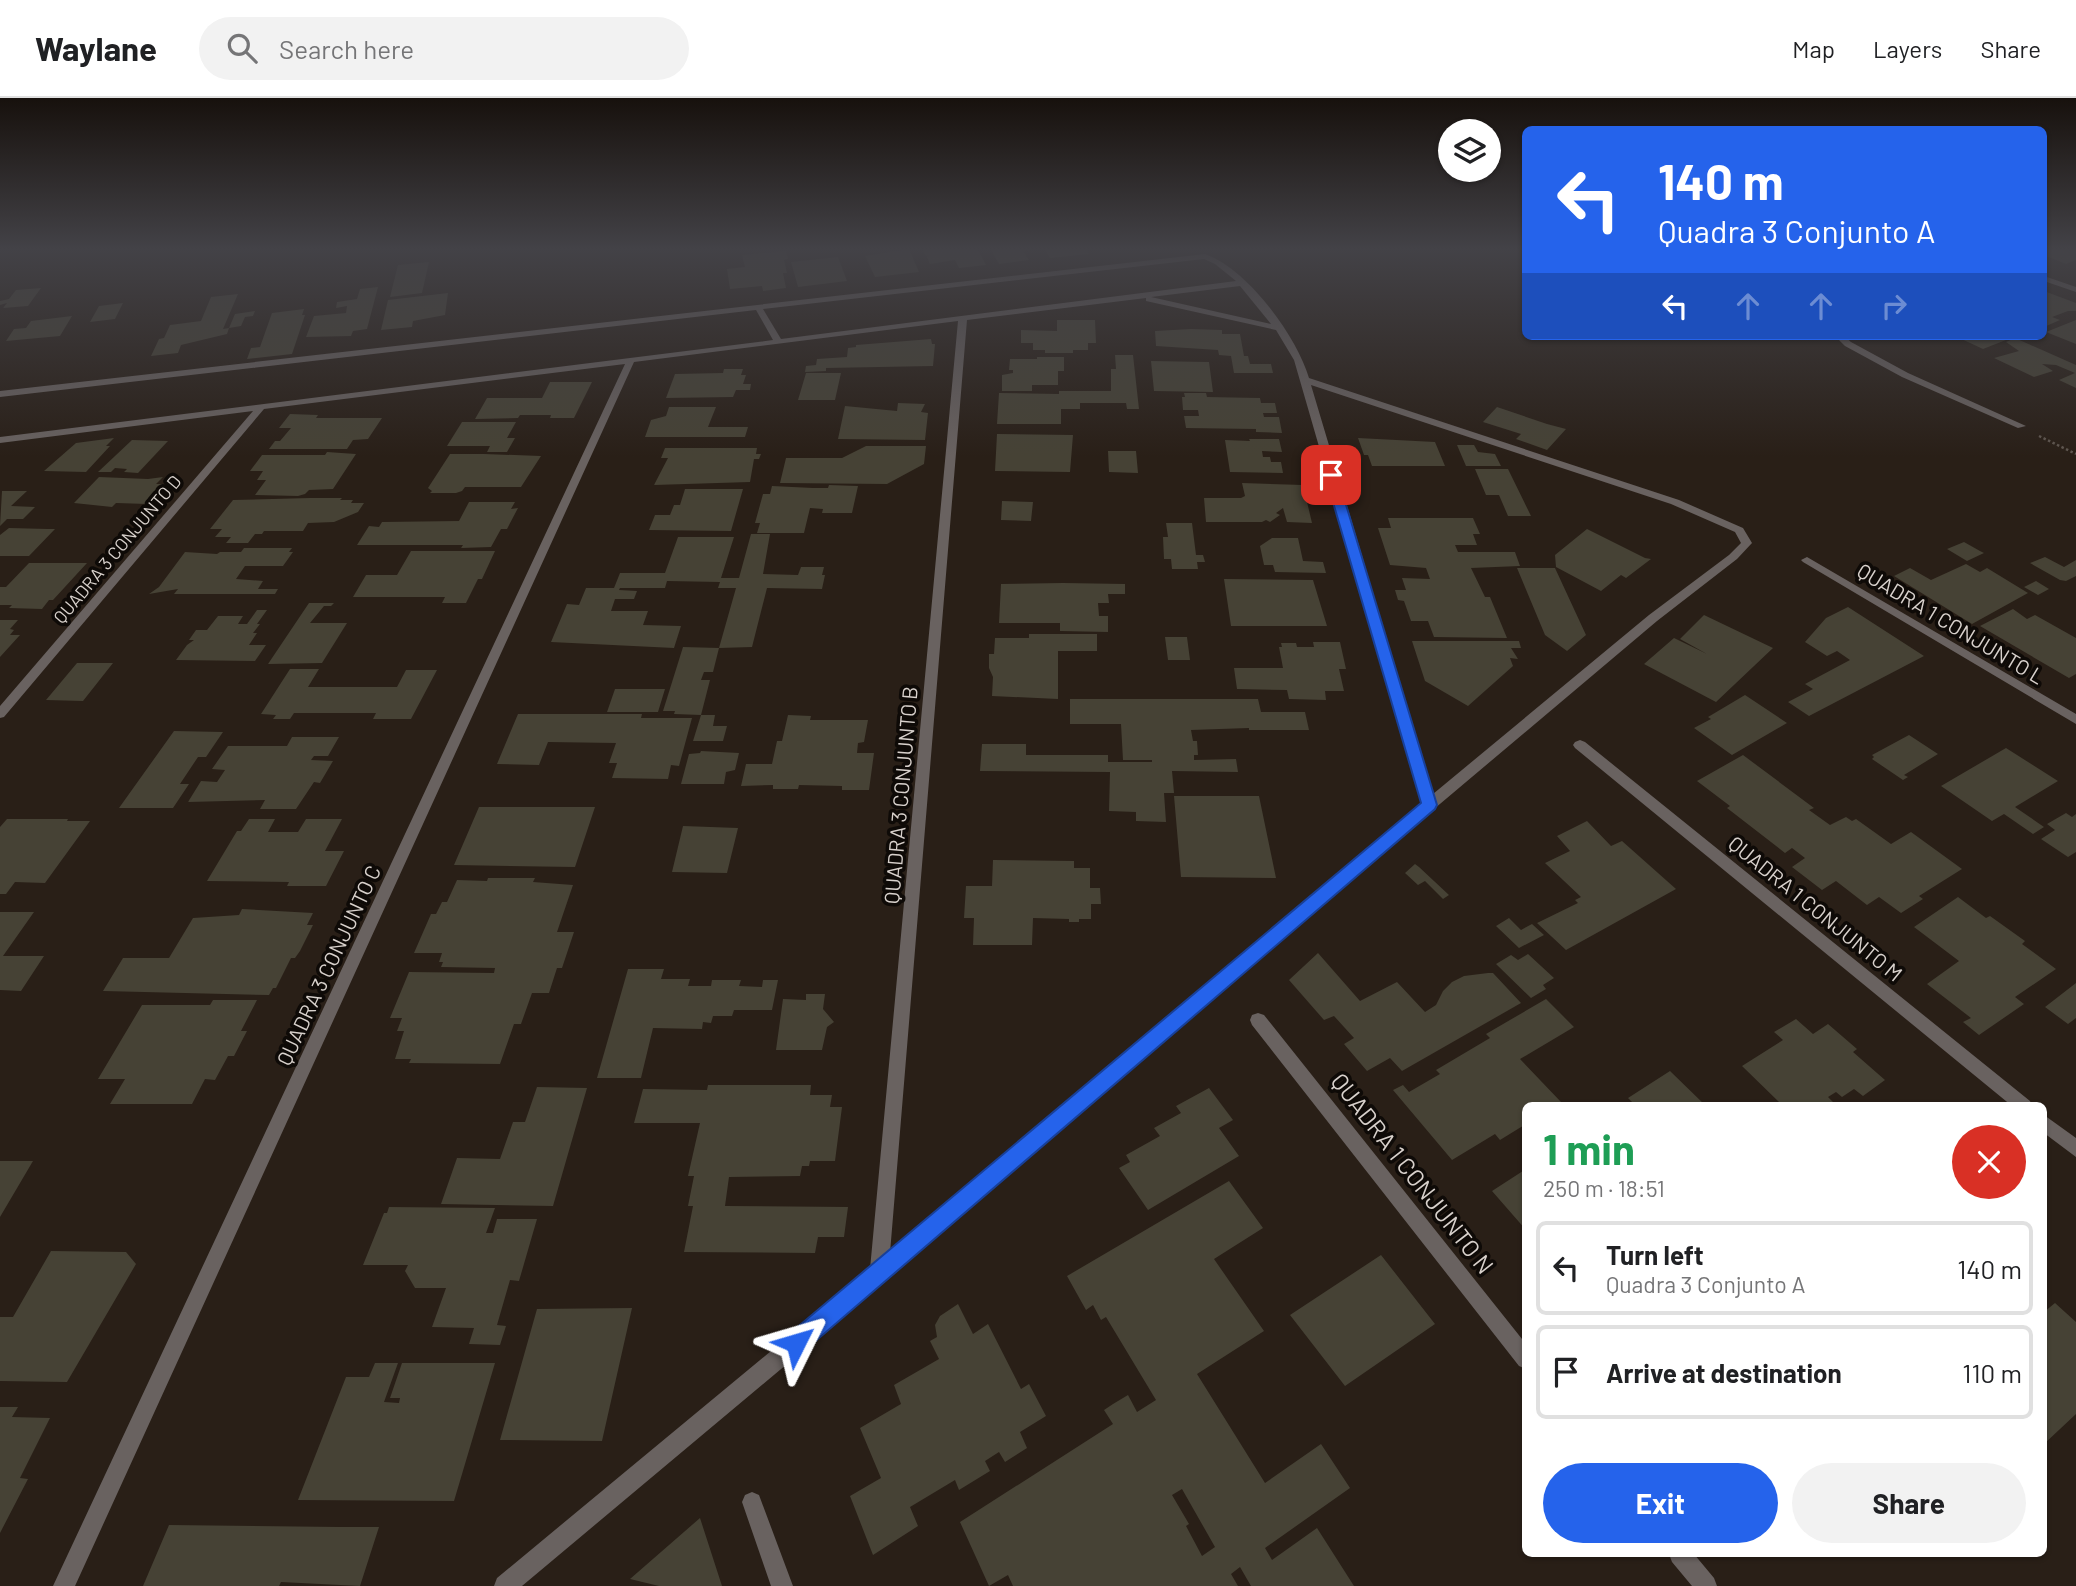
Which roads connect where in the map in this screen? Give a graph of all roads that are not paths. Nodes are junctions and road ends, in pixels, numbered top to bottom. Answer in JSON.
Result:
{"nodes":[{"id":1,"x":667,"y":317,"type":"edge"},
{"id":2,"x":764,"y":317,"type":"edge"},
{"id":3,"x":975,"y":317,"type":"edge"},
{"id":4,"x":1231,"y":317,"type":"edge"},
{"id":5,"x":1271,"y":317,"type":"edge"},
{"id":6,"x":963,"y":319,"type":"junction"},
{"id":7,"x":1281,"y":329,"type":"junction"},
{"id":8,"x":1844,"y":340,"type":"edge"},
{"id":9,"x":779,"y":343,"type":"junction"},
{"id":10,"x":629,"y":362,"type":"junction"},
{"id":11,"x":1303,"y":379,"type":"junction"},
{"id":12,"x":0,"y":394,"type":"edge"},
{"id":13,"x":261,"y":407,"type":"junction"},
{"id":14,"x":2021,"y":426,"type":"road end"},
{"id":15,"x":0,"y":440,"type":"edge"},
{"id":16,"x":1807,"y":560,"type":"dead end"},
{"id":17,"x":0,"y":714,"type":"edge"},
{"id":18,"x":2076,"y":720,"type":"edge"},
{"id":19,"x":1580,"y":745,"type":"dead end"},
{"id":20,"x":1429,"y":805,"type":"junction"},
{"id":21,"x":1258,"y":1020,"type":"dead end"},
{"id":22,"x":2019,"y":1102,"type":"edge"},
{"id":23,"x":2047,"y":1125,"type":"edge"},
{"id":24,"x":2076,"y":1149,"type":"edge"},
{"id":25,"x":879,"y":1274,"type":"junction"},
{"id":26,"x":1522,"y":1354,"type":"edge"},
{"id":27,"x":752,"y":1502,"type":"dead end"},
{"id":28,"x":1682,"y":1557,"type":"edge"},
{"id":29,"x":64,"y":1586,"type":"edge"},
{"id":30,"x":505,"y":1586,"type":"edge"},
{"id":31,"x":782,"y":1586,"type":"edge"},
{"id":32,"x":1706,"y":1586,"type":"edge"}],
"edges":[{"from":1,"to":12,"type":"street"},
{"from":2,"to":9,"type":"street"},
{"from":3,"to":6,"type":"street"},
{"from":4,"to":7,"type":"street"},
{"from":5,"to":7,"type":"street"},
{"from":6,"to":9,"type":"street"},
{"from":6,"to":25,"type":"street","name":"QUADRA 3 CONJUNTO B"},
{"from":7,"to":11,"type":"street"},
{"from":8,"to":14,"type":"street"},
{"from":9,"to":10,"type":"street"},
{"from":10,"to":13,"type":"street"},
{"from":10,"to":29,"type":"street","name":"QUADRA 3 CONJUNTO C"},
{"from":11,"to":20,"type":"street"},
{"from":11,"to":20,"type":"street"},
{"from":13,"to":15,"type":"street"},
{"from":13,"to":17,"type":"street","name":"QUADRA 3 CONJUNTO D"},
{"from":16,"to":18,"type":"street","name":"QUADRA 1 CONJUNTO L"},
{"from":19,"to":22,"type":"street","name":"QUADRA 1 CONJUNTO M"},
{"from":20,"to":25,"type":"street"},
{"from":21,"to":26,"type":"street","name":"QUADRA 1 CONJUNTO N"},
{"from":23,"to":24,"type":"street"},
{"from":25,"to":30,"type":"street"},
{"from":27,"to":31,"type":"street"},
{"from":28,"to":32,"type":"street"}]}
